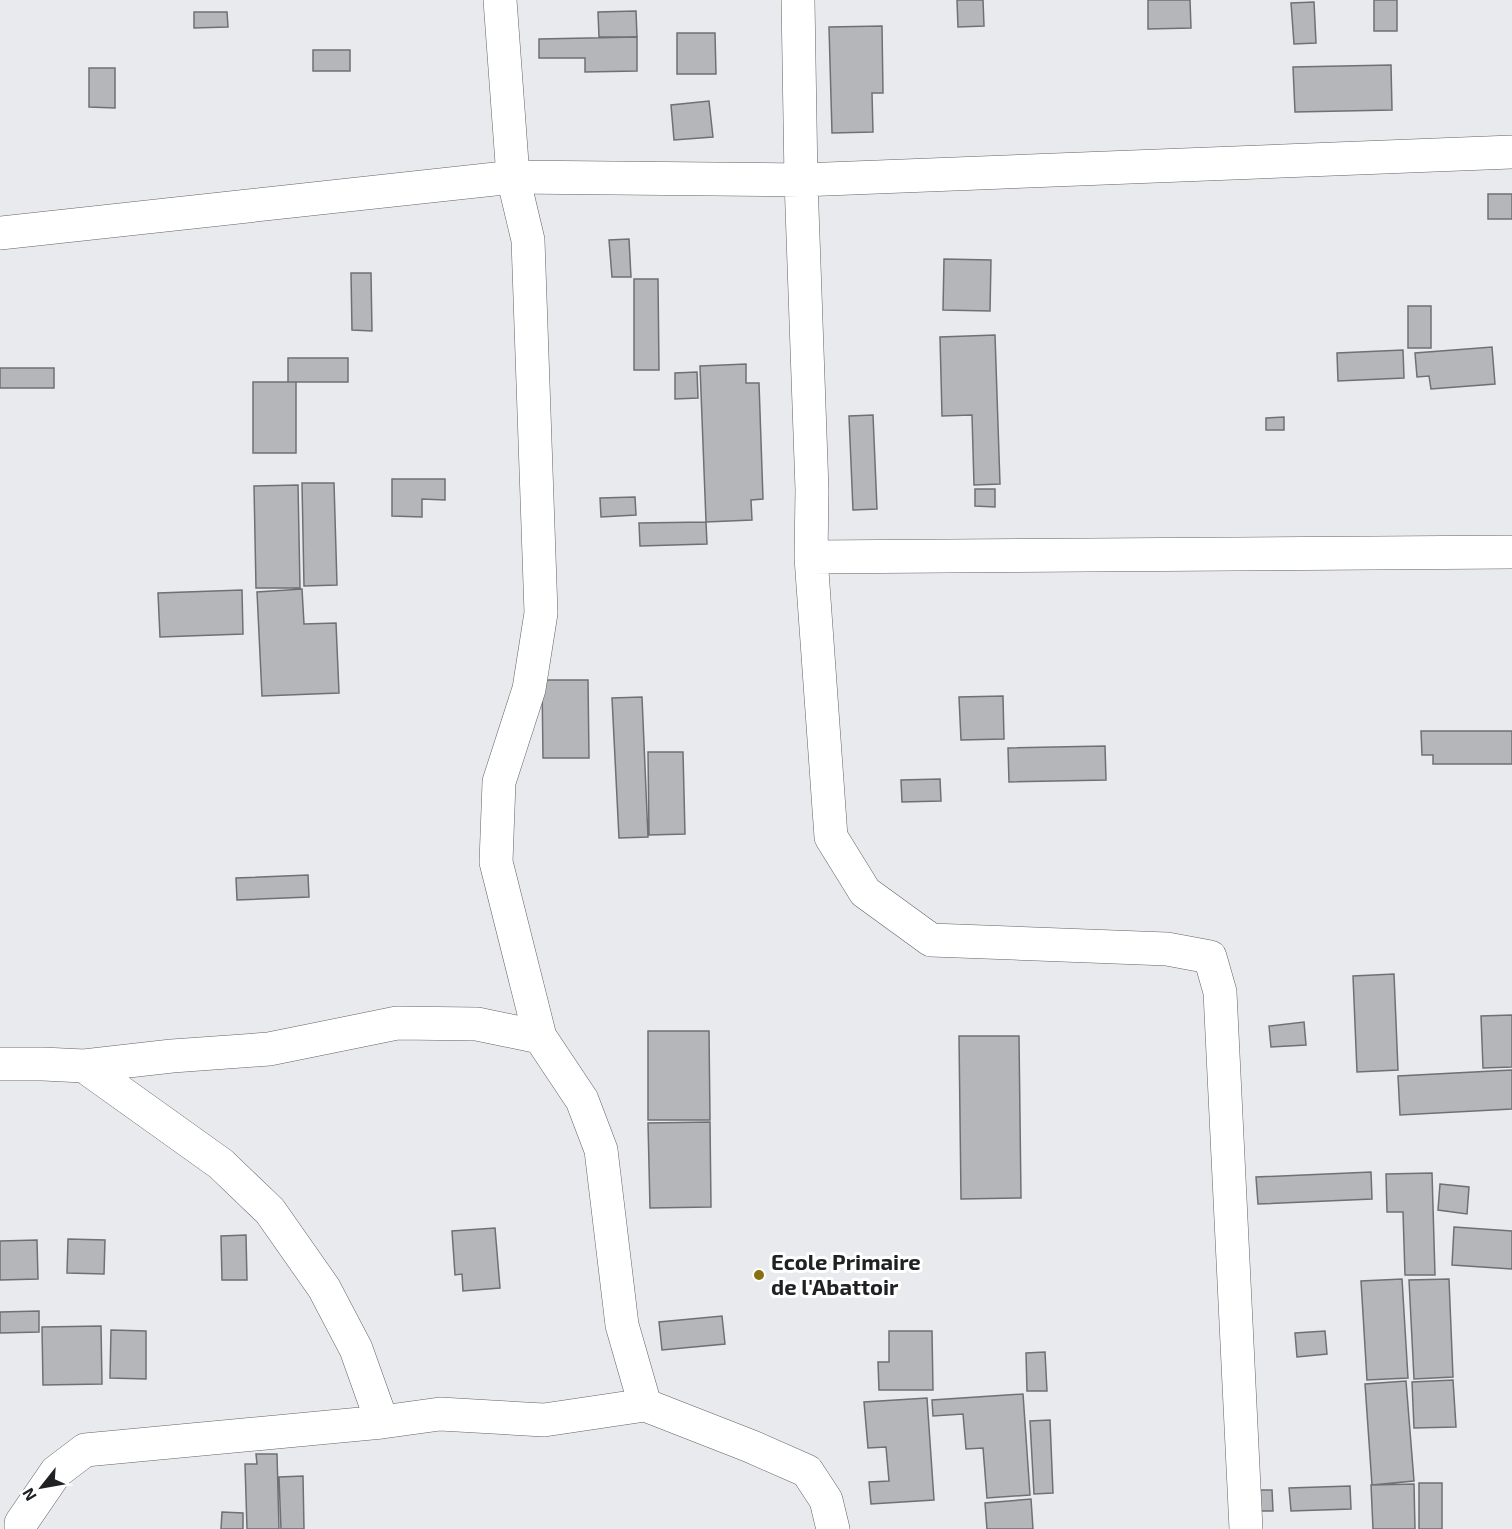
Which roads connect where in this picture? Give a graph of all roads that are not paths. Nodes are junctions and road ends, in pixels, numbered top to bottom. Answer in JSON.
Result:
{"nodes":[{"id":1,"x":500,"y":0,"type":"edge"},
{"id":2,"x":798,"y":0,"type":"edge"},
{"id":3,"x":1512,"y":152,"type":"edge"},
{"id":4,"x":513,"y":177,"type":"junction"},
{"id":5,"x":801,"y":180,"type":"junction"},
{"id":6,"x":0,"y":233,"type":"edge"},
{"id":7,"x":1512,"y":552,"type":"edge"},
{"id":8,"x":811,"y":556,"type":"junction"},
{"id":9,"x":540,"y":1037,"type":"junction"},
{"id":10,"x":0,"y":1065,"type":"edge"},
{"id":11,"x":84,"y":1066,"type":"junction"},
{"id":12,"x":645,"y":1406,"type":"junction"},
{"id":13,"x":382,"y":1422,"type":"junction"},
{"id":14,"x":21,"y":1529,"type":"edge"},
{"id":15,"x":833,"y":1529,"type":"edge"},
{"id":16,"x":1246,"y":1529,"type":"edge"}],
"edges":[{"from":1,"to":4,"type":"street"},
{"from":2,"to":5,"type":"street"},
{"from":3,"to":5,"type":"street"},
{"from":4,"to":5,"type":"street"},
{"from":4,"to":6,"type":"street"},
{"from":4,"to":9,"type":"street"},
{"from":5,"to":8,"type":"street"},
{"from":7,"to":8,"type":"street"},
{"from":8,"to":16,"type":"street"},
{"from":9,"to":11,"type":"street"},
{"from":9,"to":12,"type":"street"},
{"from":10,"to":11,"type":"street"},
{"from":11,"to":13,"type":"street"},
{"from":12,"to":13,"type":"street"},
{"from":12,"to":15,"type":"street"},
{"from":13,"to":14,"type":"street"}]}
